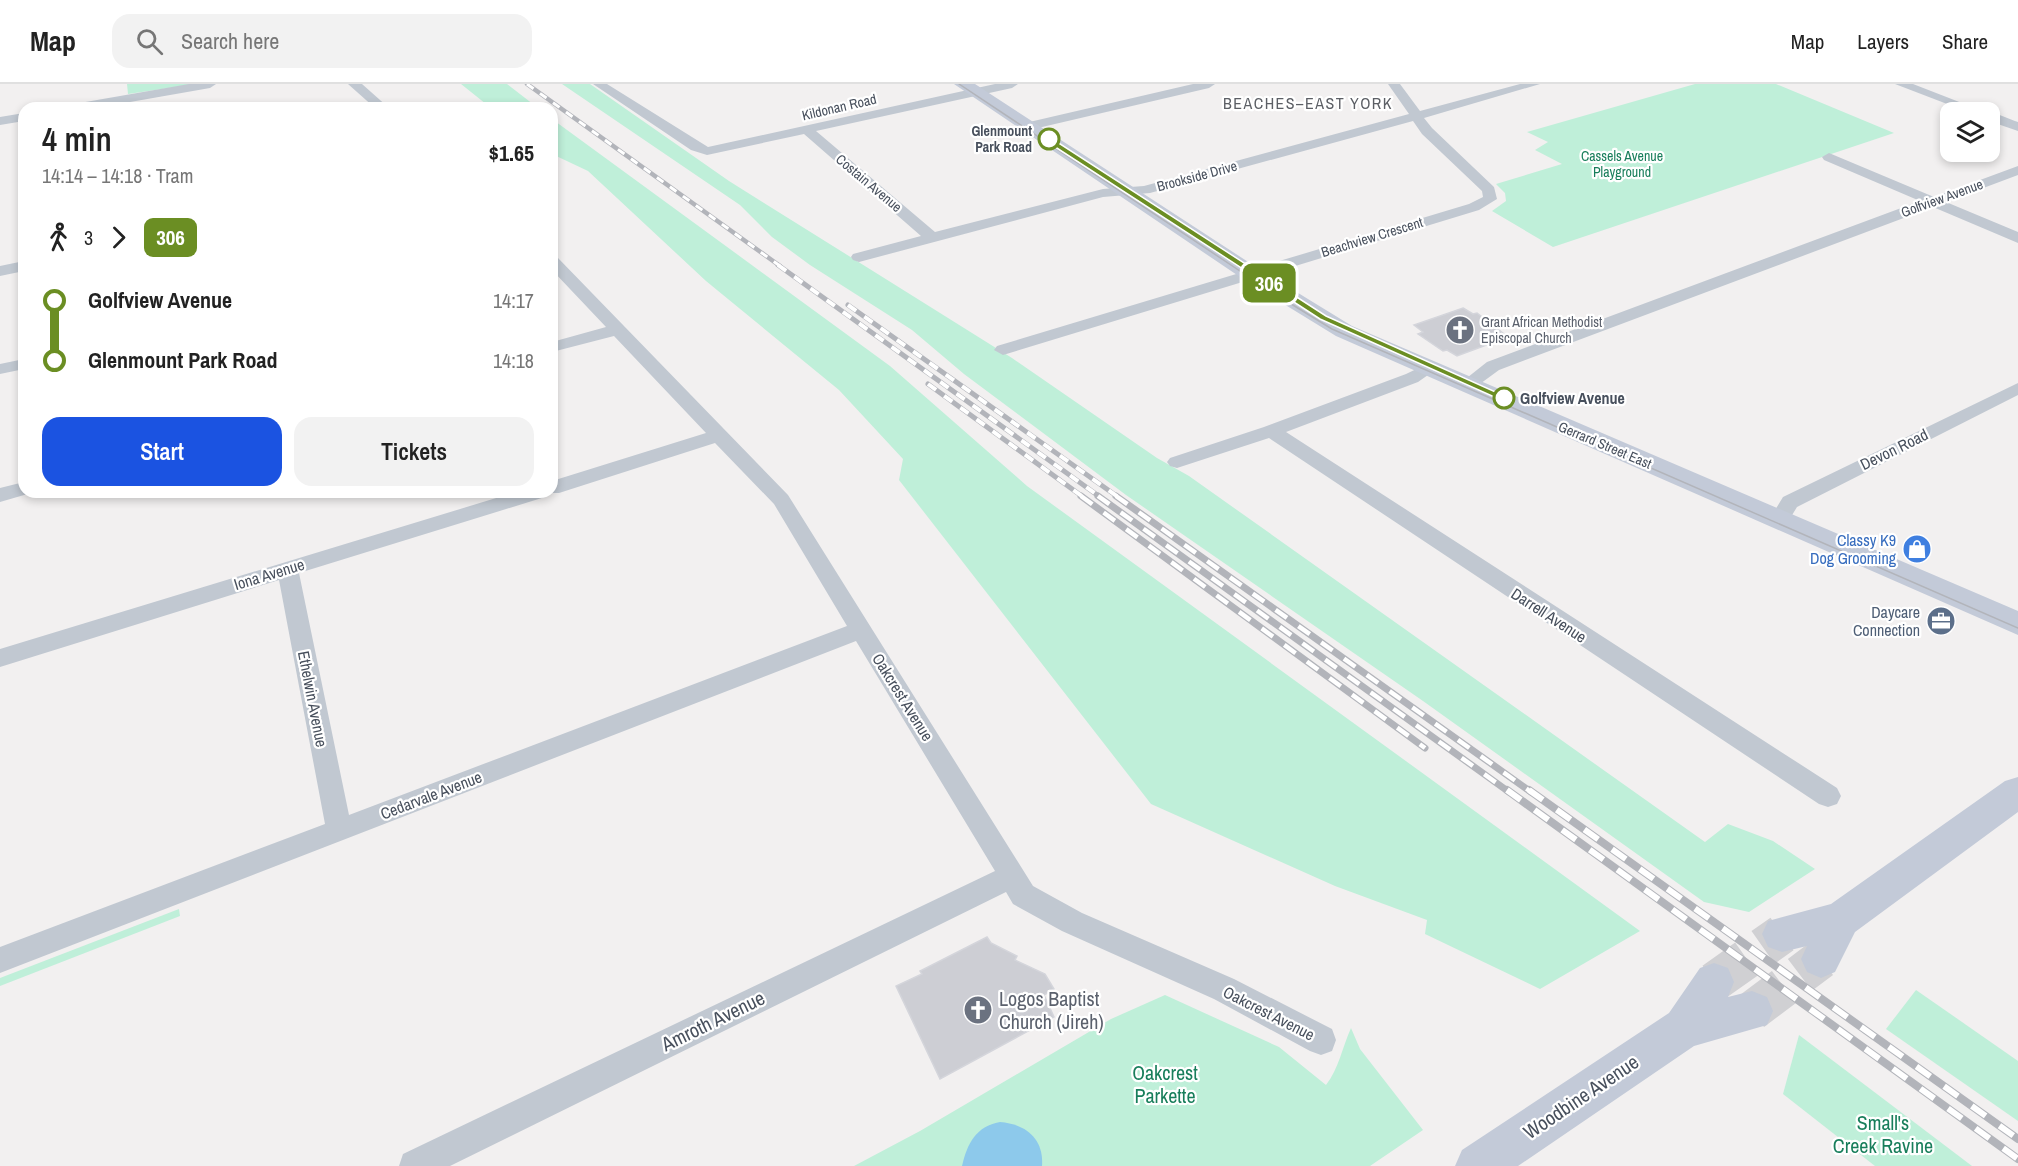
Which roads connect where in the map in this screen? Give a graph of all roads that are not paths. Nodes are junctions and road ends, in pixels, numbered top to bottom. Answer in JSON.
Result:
{"nodes":[{"id":1,"x":210,"y":84,"type":"edge"},
{"id":2,"x":354,"y":84,"type":"edge"},
{"id":3,"x":599,"y":84,"type":"edge"},
{"id":4,"x":1012,"y":84,"type":"edge"},
{"id":5,"x":1209,"y":84,"type":"edge"},
{"id":6,"x":1394,"y":84,"type":"edge"},
{"id":7,"x":1534,"y":84,"type":"edge"},
{"id":8,"x":1901,"y":84,"type":"edge"},
{"id":9,"x":969,"y":88,"type":"edge"},
{"id":10,"x":106,"y":100,"type":"edge"},
{"id":11,"x":376,"y":102,"type":"edge"},
{"id":12,"x":1951,"y":102,"type":"edge"},
{"id":13,"x":1417,"y":116,"type":"junction"},
{"id":14,"x":18,"y":118,"type":"edge"},
{"id":15,"x":2000,"y":120,"type":"edge"},
{"id":16,"x":0,"y":121,"type":"edge"},
{"id":17,"x":1025,"y":127,"type":"junction"},
{"id":18,"x":2018,"y":127,"type":"edge"},
{"id":19,"x":806,"y":129,"type":"junction"},
{"id":20,"x":1829,"y":157,"type":"dead end"},
{"id":21,"x":2018,"y":170,"type":"edge"},
{"id":22,"x":1124,"y":191,"type":"junction"},
{"id":23,"x":1932,"y":201,"type":"junction"},
{"id":24,"x":933,"y":237,"type":"junction"},
{"id":25,"x":2018,"y":238,"type":"edge"},
{"id":26,"x":859,"y":258,"type":"dead end"},
{"id":27,"x":558,"y":267,"type":"edge"},
{"id":28,"x":18,"y":268,"type":"edge"},
{"id":29,"x":1,"y":274,"type":"edge"},
{"id":30,"x":1251,"y":274,"type":"junction"},
{"id":31,"x":619,"y":329,"type":"junction"},
{"id":32,"x":558,"y":345,"type":"edge"},
{"id":33,"x":1003,"y":350,"type":"dead end"},
{"id":34,"x":18,"y":365,"type":"edge"},
{"id":35,"x":1429,"y":368,"type":"junction"},
{"id":36,"x":0,"y":369,"type":"edge"},
{"id":37,"x":1467,"y":385,"type":"junction"},
{"id":38,"x":2018,"y":388,"type":"edge"},
{"id":39,"x":1271,"y":431,"type":"junction"},
{"id":40,"x":720,"y":435,"type":"junction"},
{"id":41,"x":1177,"y":462,"type":"dead end"},
{"id":42,"x":558,"y":486,"type":"edge"},
{"id":43,"x":18,"y":490,"type":"edge"},
{"id":44,"x":0,"y":495,"type":"edge"},
{"id":45,"x":518,"y":498,"type":"edge"},
{"id":46,"x":1779,"y":520,"type":"junction"},
{"id":47,"x":287,"y":568,"type":"junction"},
{"id":48,"x":2018,"y":624,"type":"edge"},
{"id":49,"x":861,"y":630,"type":"junction"},
{"id":50,"x":0,"y":658,"type":"edge"},
{"id":51,"x":2018,"y":792,"type":"edge"},
{"id":52,"x":1828,"y":796,"type":"dead end"},
{"id":53,"x":339,"y":830,"type":"junction"},
{"id":54,"x":1011,"y":876,"type":"junction"},
{"id":55,"x":1841,"y":919,"type":"junction"},
{"id":56,"x":1782,"y":934,"type":"tunnel mouth"},
{"id":57,"x":1821,"y":959,"type":"tunnel mouth"},
{"id":58,"x":0,"y":960,"type":"edge"},
{"id":59,"x":1714,"y":982,"type":"tunnel mouth"},
{"id":60,"x":1752,"y":1011,"type":"tunnel mouth"},
{"id":61,"x":1684,"y":1028,"type":"junction"},
{"id":62,"x":1321,"y":1040,"type":"dead end"},
{"id":63,"x":415,"y":1166,"type":"edge"},
{"id":64,"x":1478,"y":1166,"type":"edge"}],
"edges":[{"from":1,"to":10,"type":"street"},
{"from":2,"to":11,"type":"street"},
{"from":3,"to":19,"type":"street","name":"Kildonan Road"},
{"from":4,"to":9,"type":"street","name":"Kildonan Road"},
{"from":5,"to":17,"type":"street"},
{"from":6,"to":13,"type":"street","name":"Beachview Crescent"},
{"from":7,"to":13,"type":"street","name":"Brookside Drive"},
{"from":8,"to":12,"type":"street"},
{"from":9,"to":17,"type":"main road","name":"Gerrard Street East"},
{"from":9,"to":19,"type":"street","name":"Kildonan Road"},
{"from":13,"to":22,"type":"street","name":"Brookside Drive"},
{"from":13,"to":30,"type":"street","name":"Beachview Crescent"},
{"from":14,"to":16,"type":"street"},
{"from":15,"to":18,"type":"street"},
{"from":17,"to":22,"type":"main road","name":"Gerrard Street East"},
{"from":19,"to":24,"type":"street","name":"Costain Avenue"},
{"from":20,"to":23,"type":"street"},
{"from":21,"to":23,"type":"street","name":"Golfview Avenue"},
{"from":22,"to":24,"type":"street","name":"Brookside Drive"},
{"from":22,"to":30,"type":"main road","name":"Gerrard Street East"},
{"from":23,"to":25,"type":"street"},
{"from":23,"to":37,"type":"street","name":"Golfview Avenue"},
{"from":24,"to":26,"type":"street","name":"Brookside Drive"},
{"from":27,"to":31,"type":"street","name":"Oakcrest Avenue"},
{"from":28,"to":29,"type":"street"},
{"from":30,"to":33,"type":"street","name":"Beachview Crescent"},
{"from":30,"to":35,"type":"main road","name":"Gerrard Street East"},
{"from":31,"to":32,"type":"street"},
{"from":31,"to":40,"type":"street","name":"Oakcrest Avenue"},
{"from":34,"to":36,"type":"street"},
{"from":35,"to":37,"type":"main road","name":"Gerrard Street East"},
{"from":35,"to":39,"type":"street"},
{"from":37,"to":46,"type":"main road","name":"Gerrard Street East"},
{"from":38,"to":46,"type":"street","name":"Devon Road"},
{"from":39,"to":41,"type":"street"},
{"from":39,"to":52,"type":"street","name":"Darrell Avenue"},
{"from":40,"to":42,"type":"street"},
{"from":40,"to":49,"type":"street","name":"Oakcrest Avenue"},
{"from":43,"to":44,"type":"street"},
{"from":45,"to":47,"type":"street","name":"Iona Avenue"},
{"from":46,"to":48,"type":"main road","name":"Gerrard Street East"},
{"from":47,"to":50,"type":"street","name":"Iona Avenue"},
{"from":47,"to":53,"type":"street","name":"Ethelwin Avenue"},
{"from":49,"to":53,"type":"street","name":"Cedarvale Avenue"},
{"from":49,"to":54,"type":"street","name":"Oakcrest Avenue"},
{"from":51,"to":55,"type":"main road"},
{"from":53,"to":58,"type":"street","name":"Cedarvale Avenue"},
{"from":54,"to":62,"type":"street","name":"Oakcrest Avenue"},
{"from":54,"to":63,"type":"street","name":"Amroth Avenue"},
{"from":55,"to":56,"type":"main road"},
{"from":55,"to":57,"type":"main road"},
{"from":59,"to":61,"type":"main road","name":"Woodbine Avenue"},
{"from":60,"to":61,"type":"main road","name":"Woodbine Avenue"},
{"from":61,"to":64,"type":"main road","name":"Woodbine Avenue"}]}
